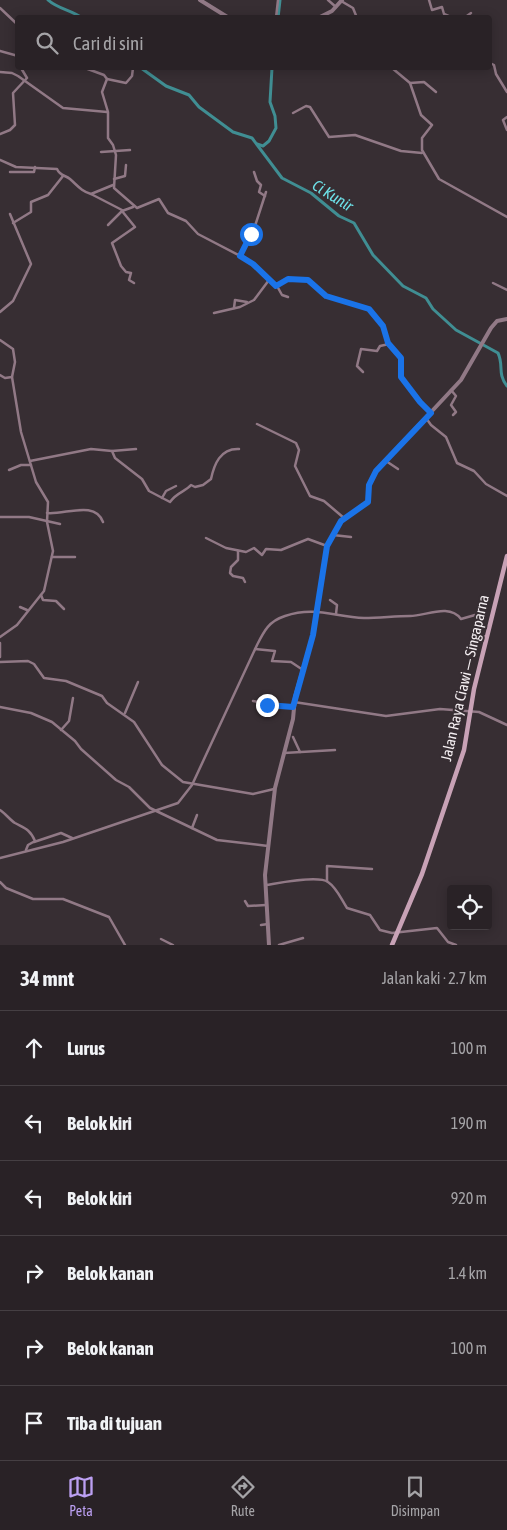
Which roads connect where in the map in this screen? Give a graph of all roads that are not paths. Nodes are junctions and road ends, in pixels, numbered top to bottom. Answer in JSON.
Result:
{"nodes":[{"id":1,"x":200,"y":0,"type":"edge"},
{"id":2,"x":278,"y":0,"type":"edge"},
{"id":3,"x":328,"y":0,"type":"edge"},
{"id":4,"x":341,"y":0,"type":"edge"},
{"id":5,"x":429,"y":0,"type":"edge"},
{"id":6,"x":0,"y":8,"type":"edge"},
{"id":7,"x":336,"y":8,"type":"junction"},
{"id":8,"x":471,"y":13,"type":"dead end"},
{"id":9,"x":225,"y":15,"type":"edge"},
{"id":10,"x":276,"y":15,"type":"edge"},
{"id":11,"x":323,"y":15,"type":"edge"},
{"id":12,"x":356,"y":15,"type":"edge"},
{"id":13,"x":446,"y":15,"type":"edge"},
{"id":14,"x":468,"y":15,"type":"edge"},
{"id":15,"x":15,"y":22,"type":"edge"},
{"id":16,"x":0,"y":51,"type":"edge"},
{"id":17,"x":15,"y":55,"type":"edge"},
{"id":18,"x":492,"y":64,"type":"edge"},
{"id":19,"x":22,"y":70,"type":"edge"},
{"id":20,"x":90,"y":70,"type":"edge"},
{"id":21,"x":133,"y":70,"type":"edge"},
{"id":22,"x":394,"y":70,"type":"edge"},
{"id":23,"x":0,"y":72,"type":"edge"},
{"id":24,"x":107,"y":79,"type":"junction"},
{"id":25,"x":25,"y":80,"type":"junction"},
{"id":26,"x":410,"y":83,"type":"junction"},
{"id":27,"x":436,"y":92,"type":"dead end"},
{"id":28,"x":507,"y":92,"type":"edge"},
{"id":29,"x":108,"y":112,"type":"junction"},
{"id":30,"x":292,"y":113,"type":"dead end"},
{"id":31,"x":507,"y":117,"type":"edge"},
{"id":32,"x":507,"y":130,"type":"edge"},
{"id":33,"x":0,"y":134,"type":"edge"},
{"id":34,"x":115,"y":150,"type":"junction"},
{"id":35,"x":130,"y":150,"type":"dead end"},
{"id":36,"x":102,"y":152,"type":"dead end"},
{"id":37,"x":422,"y":153,"type":"junction"},
{"id":38,"x":0,"y":160,"type":"edge"},
{"id":39,"x":126,"y":165,"type":"dead end"},
{"id":40,"x":35,"y":167,"type":"junction"},
{"id":41,"x":10,"y":172,"type":"dead end"},
{"id":42,"x":254,"y":172,"type":"dead end"},
{"id":43,"x":63,"y":176,"type":"junction"},
{"id":44,"x":114,"y":179,"type":"junction"},
{"id":45,"x":114,"y":185,"type":"junction"},
{"id":46,"x":91,"y":194,"type":"junction"},
{"id":47,"x":134,"y":206,"type":"junction"},
{"id":48,"x":122,"y":210,"type":"junction"},
{"id":49,"x":10,"y":214,"type":"dead end"},
{"id":50,"x":507,"y":217,"type":"edge"},
{"id":51,"x":13,"y":223,"type":"junction"},
{"id":52,"x":108,"y":225,"type":"dead end"},
{"id":53,"x":240,"y":256,"type":"junction"},
{"id":54,"x":269,"y":280,"type":"junction"},
{"id":55,"x":134,"y":283,"type":"dead end"},
{"id":56,"x":493,"y":283,"type":"dead end"},
{"id":57,"x":277,"y":286,"type":"junction"},
{"id":58,"x":507,"y":290,"type":"edge"},
{"id":59,"x":288,"y":297,"type":"dead end"},
{"id":60,"x":247,"y":302,"type":"junction"},
{"id":61,"x":234,"y":308,"type":"junction"},
{"id":62,"x":0,"y":312,"type":"edge"},
{"id":63,"x":214,"y":313,"type":"dead end"},
{"id":64,"x":507,"y":319,"type":"edge"},
{"id":65,"x":0,"y":340,"type":"edge"},
{"id":66,"x":390,"y":344,"type":"junction"},
{"id":67,"x":362,"y":372,"type":"dead end"},
{"id":68,"x":0,"y":375,"type":"edge"},
{"id":69,"x":12,"y":377,"type":"junction"},
{"id":70,"x":450,"y":390,"type":"junction"},
{"id":71,"x":431,"y":413,"type":"junction"},
{"id":72,"x":453,"y":415,"type":"dead end"},
{"id":73,"x":426,"y":418,"type":"junction"},
{"id":74,"x":257,"y":424,"type":"dead end"},
{"id":75,"x":136,"y":449,"type":"dead end"},
{"id":76,"x":239,"y":450,"type":"dead end"},
{"id":77,"x":112,"y":451,"type":"junction"},
{"id":78,"x":386,"y":461,"type":"junction"},
{"id":79,"x":30,"y":463,"type":"junction"},
{"id":80,"x":398,"y":469,"type":"dead end"},
{"id":81,"x":9,"y":470,"type":"dead end"},
{"id":82,"x":176,"y":486,"type":"dead end"},
{"id":83,"x":507,"y":496,"type":"edge"},
{"id":84,"x":162,"y":498,"type":"junction"},
{"id":85,"x":47,"y":513,"type":"junction"},
{"id":86,"x":0,"y":517,"type":"edge"},
{"id":87,"x":344,"y":518,"type":"junction"},
{"id":88,"x":47,"y":522,"type":"junction"},
{"id":89,"x":103,"y":522,"type":"dead end"},
{"id":90,"x":60,"y":524,"type":"dead end"},
{"id":91,"x":333,"y":535,"type":"junction"},
{"id":92,"x":351,"y":537,"type":"dead end"},
{"id":93,"x":206,"y":538,"type":"dead end"},
{"id":94,"x":327,"y":546,"type":"junction"},
{"id":95,"x":238,"y":551,"type":"junction"},
{"id":96,"x":75,"y":556,"type":"dead end"},
{"id":97,"x":507,"y":556,"type":"edge"},
{"id":98,"x":52,"y":557,"type":"junction"},
{"id":99,"x":506,"y":565,"type":"edge"},
{"id":100,"x":245,"y":582,"type":"dead end"},
{"id":101,"x":41,"y":595,"type":"junction"},
{"id":102,"x":330,"y":600,"type":"dead end"},
{"id":103,"x":20,"y":607,"type":"dead end"},
{"id":104,"x":64,"y":609,"type":"dead end"},
{"id":105,"x":27,"y":610,"type":"junction"},
{"id":106,"x":317,"y":610,"type":"junction"},
{"id":107,"x":336,"y":614,"type":"junction"},
{"id":108,"x":480,"y":618,"type":"dead end"},
{"id":109,"x":473,"y":632,"type":"dead end"},
{"id":110,"x":0,"y":637,"type":"edge"},
{"id":111,"x":487,"y":637,"type":"junction"},
{"id":112,"x":0,"y":643,"type":"edge"},
{"id":113,"x":255,"y":649,"type":"junction"},
{"id":114,"x":0,"y":657,"type":"edge"},
{"id":115,"x":0,"y":662,"type":"edge"},
{"id":116,"x":304,"y":670,"type":"junction"},
{"id":117,"x":138,"y":682,"type":"dead end"},
{"id":118,"x":73,"y":698,"type":"dead end"},
{"id":119,"x":253,"y":700,"type":"dead end"},
{"id":120,"x":294,"y":705,"type":"junction"},
{"id":121,"x":0,"y":707,"type":"edge"},
{"id":122,"x":124,"y":713,"type":"junction"},
{"id":123,"x":471,"y":713,"type":"junction"},
{"id":124,"x":507,"y":725,"type":"edge"},
{"id":125,"x":62,"y":730,"type":"junction"},
{"id":126,"x":293,"y":737,"type":"dead end"},
{"id":127,"x":335,"y":750,"type":"dead end"},
{"id":128,"x":300,"y":752,"type":"junction"},
{"id":129,"x":284,"y":753,"type":"junction"},
{"id":130,"x":192,"y":785,"type":"junction"},
{"id":131,"x":275,"y":788,"type":"junction"},
{"id":132,"x":0,"y":810,"type":"edge"},
{"id":133,"x":156,"y":810,"type":"junction"},
{"id":134,"x":198,"y":815,"type":"dead end"},
{"id":135,"x":192,"y":828,"type":"junction"},
{"id":136,"x":73,"y":838,"type":"junction"},
{"id":137,"x":34,"y":842,"type":"junction"},
{"id":138,"x":268,"y":846,"type":"junction"},
{"id":139,"x":26,"y":850,"type":"junction"},
{"id":140,"x":0,"y":858,"type":"edge"},
{"id":141,"x":372,"y":869,"type":"dead end"},
{"id":142,"x":327,"y":881,"type":"junction"},
{"id":143,"x":0,"y":882,"type":"edge"},
{"id":144,"x":266,"y":884,"type":"junction"},
{"id":145,"x":246,"y":901,"type":"dead end"},
{"id":146,"x":266,"y":905,"type":"junction"},
{"id":147,"x":260,"y":924,"type":"dead end"},
{"id":148,"x":268,"y":924,"type":"junction"},
{"id":149,"x":399,"y":932,"type":"junction"},
{"id":150,"x":303,"y":938,"type":"dead end"},
{"id":151,"x":161,"y":939,"type":"dead end"},
{"id":152,"x":125,"y":945,"type":"edge"},
{"id":153,"x":173,"y":945,"type":"edge"},
{"id":154,"x":269,"y":945,"type":"edge"},
{"id":155,"x":279,"y":945,"type":"edge"},
{"id":156,"x":392,"y":945,"type":"edge"},
{"id":157,"x":456,"y":945,"type":"edge"}],
"edges":[{"from":1,"to":9,"type":"street"},
{"from":2,"to":10,"type":"street"},
{"from":3,"to":7,"type":"street"},
{"from":4,"to":7,"type":"street"},
{"from":4,"to":12,"type":"street"},
{"from":5,"to":13,"type":"street"},
{"from":6,"to":15,"type":"street"},
{"from":7,"to":11,"type":"street"},
{"from":8,"to":14,"type":"street"},
{"from":16,"to":17,"type":"street"},
{"from":18,"to":28,"type":"street"},
{"from":19,"to":25,"type":"street"},
{"from":20,"to":24,"type":"street"},
{"from":21,"to":24,"type":"street"},
{"from":22,"to":26,"type":"street"},
{"from":23,"to":25,"type":"street"},
{"from":24,"to":29,"type":"street"},
{"from":25,"to":29,"type":"street"},
{"from":25,"to":33,"type":"street"},
{"from":26,"to":27,"type":"street"},
{"from":26,"to":37,"type":"street"},
{"from":29,"to":34,"type":"street"},
{"from":30,"to":37,"type":"street"},
{"from":31,"to":32,"type":"street"},
{"from":34,"to":35,"type":"street"},
{"from":34,"to":36,"type":"street"},
{"from":34,"to":44,"type":"street"},
{"from":37,"to":50,"type":"street"},
{"from":38,"to":40,"type":"street"},
{"from":39,"to":44,"type":"street"},
{"from":40,"to":41,"type":"street"},
{"from":40,"to":43,"type":"street"},
{"from":42,"to":53,"type":"street"},
{"from":43,"to":46,"type":"street"},
{"from":43,"to":51,"type":"street"},
{"from":44,"to":45,"type":"street"},
{"from":45,"to":46,"type":"street"},
{"from":45,"to":47,"type":"street"},
{"from":46,"to":48,"type":"street"},
{"from":47,"to":48,"type":"street"},
{"from":47,"to":53,"type":"street"},
{"from":48,"to":52,"type":"street"},
{"from":48,"to":55,"type":"street"},
{"from":49,"to":51,"type":"street"},
{"from":51,"to":62,"type":"street"},
{"from":53,"to":54,"type":"street"},
{"from":54,"to":57,"type":"street"},
{"from":54,"to":60,"type":"street"},
{"from":56,"to":58,"type":"street"},
{"from":57,"to":59,"type":"street"},
{"from":57,"to":66,"type":"street"},
{"from":60,"to":61,"type":"street"},
{"from":60,"to":61,"type":"street"},
{"from":61,"to":63,"type":"street"},
{"from":64,"to":70,"type":"street"},
{"from":65,"to":69,"type":"street"},
{"from":66,"to":67,"type":"street"},
{"from":66,"to":71,"type":"street"},
{"from":68,"to":69,"type":"street"},
{"from":69,"to":79,"type":"street"},
{"from":70,"to":71,"type":"street"},
{"from":70,"to":72,"type":"street"},
{"from":71,"to":73,"type":"street"},
{"from":73,"to":78,"type":"street"},
{"from":73,"to":83,"type":"street"},
{"from":74,"to":87,"type":"street"},
{"from":75,"to":77,"type":"street"},
{"from":76,"to":84,"type":"street"},
{"from":77,"to":79,"type":"street"},
{"from":77,"to":84,"type":"street"},
{"from":78,"to":80,"type":"street"},
{"from":78,"to":87,"type":"street"},
{"from":79,"to":81,"type":"street"},
{"from":79,"to":85,"type":"street"},
{"from":82,"to":84,"type":"street"},
{"from":85,"to":88,"type":"street"},
{"from":85,"to":89,"type":"street"},
{"from":86,"to":88,"type":"street"},
{"from":87,"to":91,"type":"street"},
{"from":88,"to":90,"type":"street"},
{"from":88,"to":98,"type":"street"},
{"from":91,"to":92,"type":"street"},
{"from":91,"to":94,"type":"street"},
{"from":93,"to":95,"type":"street"},
{"from":94,"to":95,"type":"street"},
{"from":94,"to":106,"type":"street"},
{"from":95,"to":100,"type":"street"},
{"from":96,"to":98,"type":"street"},
{"from":97,"to":99,"type":"main road","name":"Jalan Raya Ciawi — Singaparna"},
{"from":98,"to":101,"type":"street"},
{"from":99,"to":111,"type":"main road","name":"Jalan Raya Ciawi — Singaparna"},
{"from":101,"to":104,"type":"street"},
{"from":101,"to":105,"type":"street"},
{"from":102,"to":107,"type":"street"},
{"from":103,"to":105,"type":"street"},
{"from":105,"to":110,"type":"street"},
{"from":106,"to":107,"type":"street"},
{"from":106,"to":113,"type":"street"},
{"from":106,"to":116,"type":"street"},
{"from":107,"to":108,"type":"street"},
{"from":109,"to":111,"type":"street"},
{"from":111,"to":123,"type":"main road","name":"Jalan Raya Ciawi — Singaparna"},
{"from":112,"to":114,"type":"street"},
{"from":113,"to":116,"type":"street"},
{"from":113,"to":130,"type":"street"},
{"from":115,"to":122,"type":"street"},
{"from":116,"to":120,"type":"street"},
{"from":117,"to":122,"type":"street"},
{"from":118,"to":125,"type":"street"},
{"from":119,"to":120,"type":"street"},
{"from":120,"to":123,"type":"street"},
{"from":120,"to":129,"type":"street"},
{"from":121,"to":125,"type":"street"},
{"from":122,"to":130,"type":"street"},
{"from":123,"to":124,"type":"street"},
{"from":123,"to":149,"type":"main road","name":"Jalan Raya Ciawi — Singaparna"},
{"from":125,"to":133,"type":"street"},
{"from":126,"to":128,"type":"street"},
{"from":127,"to":128,"type":"street"},
{"from":128,"to":129,"type":"street"},
{"from":129,"to":131,"type":"street"},
{"from":130,"to":131,"type":"street"},
{"from":130,"to":133,"type":"street"},
{"from":131,"to":138,"type":"street"},
{"from":132,"to":137,"type":"street"},
{"from":133,"to":135,"type":"street"},
{"from":133,"to":136,"type":"street"},
{"from":134,"to":135,"type":"street"},
{"from":135,"to":138,"type":"street"},
{"from":136,"to":137,"type":"street"},
{"from":136,"to":139,"type":"street"},
{"from":137,"to":139,"type":"street"},
{"from":138,"to":144,"type":"street"},
{"from":139,"to":140,"type":"street"},
{"from":141,"to":142,"type":"street"},
{"from":142,"to":144,"type":"street"},
{"from":142,"to":149,"type":"street"},
{"from":143,"to":152,"type":"street"},
{"from":144,"to":146,"type":"street"},
{"from":145,"to":146,"type":"street"},
{"from":146,"to":148,"type":"street"},
{"from":147,"to":148,"type":"street"},
{"from":148,"to":154,"type":"street"},
{"from":149,"to":156,"type":"main road","name":"Jalan Raya Ciawi — Singaparna"},
{"from":149,"to":157,"type":"street"},
{"from":150,"to":155,"type":"street"},
{"from":151,"to":153,"type":"street"}]}
